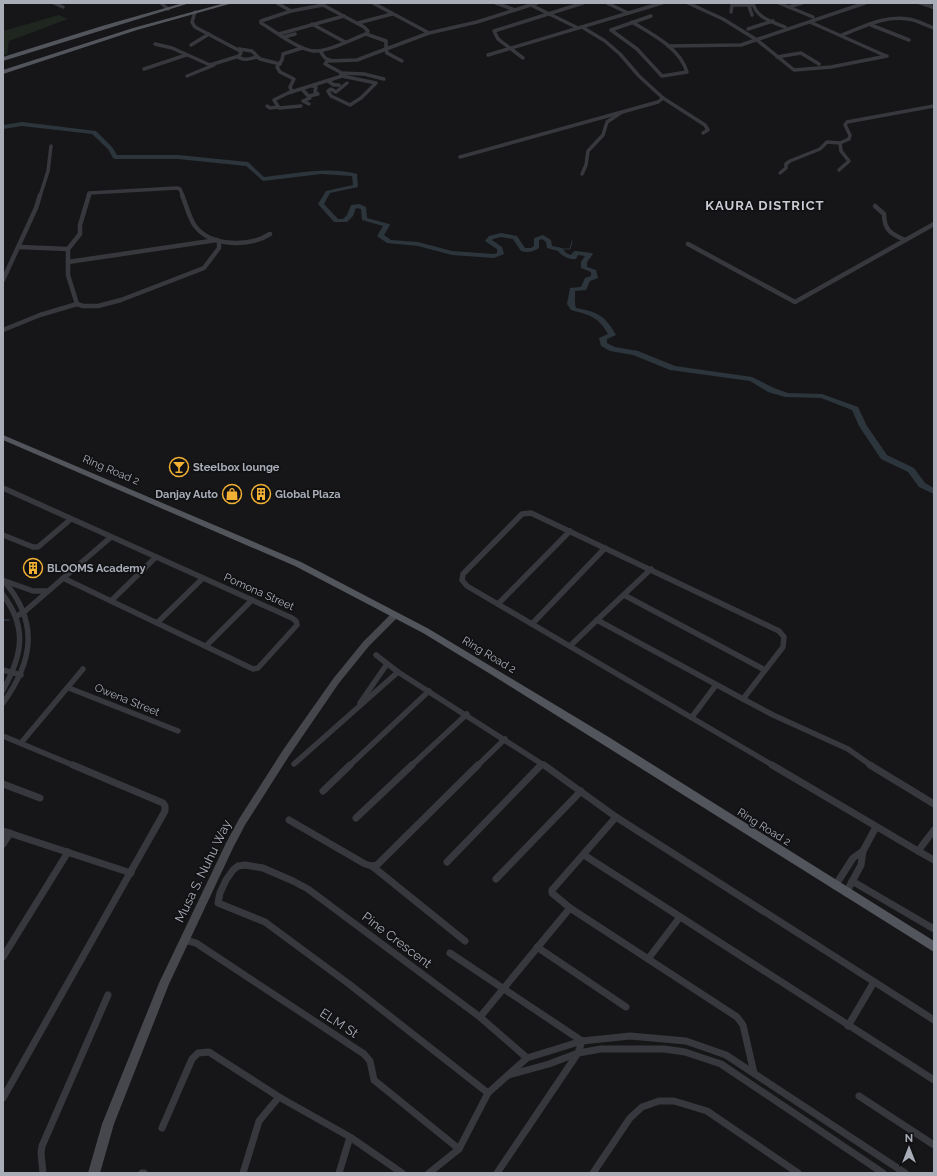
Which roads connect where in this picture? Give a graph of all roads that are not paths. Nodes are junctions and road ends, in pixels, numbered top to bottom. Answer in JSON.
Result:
{"nodes":[{"id":1,"x":54,"y":3,"type":"edge"},
{"id":2,"x":161,"y":3,"type":"edge"},
{"id":3,"x":188,"y":3,"type":"edge"},
{"id":4,"x":231,"y":3,"type":"edge"},
{"id":5,"x":277,"y":3,"type":"edge"},
{"id":6,"x":373,"y":3,"type":"edge"},
{"id":7,"x":496,"y":3,"type":"edge"},
{"id":8,"x":537,"y":3,"type":"edge"},
{"id":9,"x":584,"y":3,"type":"edge"},
{"id":10,"x":607,"y":3,"type":"edge"},
{"id":11,"x":662,"y":3,"type":"edge"},
{"id":12,"x":688,"y":3,"type":"edge"},
{"id":13,"x":779,"y":3,"type":"edge"},
{"id":14,"x":802,"y":3,"type":"edge"},
{"id":15,"x":866,"y":3,"type":"edge"},
{"id":16,"x":920,"y":3,"type":"edge"},
{"id":17,"x":932,"y":3,"type":"edge"},
{"id":18,"x":748,"y":4,"type":"edge"},
{"id":19,"x":753,"y":4,"type":"edge"},
{"id":20,"x":531,"y":5,"type":"junction"},
{"id":21,"x":926,"y":5,"type":"junction"},
{"id":22,"x":63,"y":7,"type":"dead end"},
{"id":23,"x":790,"y":7,"type":"junction"},
{"id":24,"x":934,"y":8,"type":"edge"},
{"id":25,"x":168,"y":9,"type":"junction"},
{"id":26,"x":640,"y":10,"type":"junction"},
{"id":27,"x":291,"y":11,"type":"junction"},
{"id":28,"x":515,"y":11,"type":"junction"},
{"id":29,"x":195,"y":12,"type":"junction"},
{"id":30,"x":732,"y":12,"type":"dead end"},
{"id":31,"x":628,"y":13,"type":"junction"},
{"id":32,"x":392,"y":14,"type":"junction"},
{"id":33,"x":548,"y":14,"type":"junction"},
{"id":34,"x":752,"y":15,"type":"dead end"},
{"id":35,"x":344,"y":16,"type":"junction"},
{"id":36,"x":813,"y":17,"type":"dead end"},
{"id":37,"x":773,"y":21,"type":"junction"},
{"id":38,"x":632,"y":22,"type":"junction"},
{"id":39,"x":810,"y":22,"type":"junction"},
{"id":40,"x":358,"y":23,"type":"junction"},
{"id":41,"x":312,"y":24,"type":"junction"},
{"id":42,"x":871,"y":24,"type":"junction"},
{"id":43,"x":582,"y":27,"type":"junction"},
{"id":44,"x":786,"y":27,"type":"dead end"},
{"id":45,"x":578,"y":28,"type":"junction"},
{"id":46,"x":934,"y":28,"type":"edge"},
{"id":47,"x":748,"y":29,"type":"dead end"},
{"id":48,"x":429,"y":33,"type":"junction"},
{"id":49,"x":209,"y":34,"type":"junction"},
{"id":50,"x":279,"y":34,"type":"junction"},
{"id":51,"x":295,"y":34,"type":"dead end"},
{"id":52,"x":366,"y":34,"type":"junction"},
{"id":53,"x":842,"y":35,"type":"junction"},
{"id":54,"x":284,"y":37,"type":"junction"},
{"id":55,"x":757,"y":40,"type":"junction"},
{"id":56,"x":909,"y":40,"type":"dead end"},
{"id":57,"x":345,"y":42,"type":"junction"},
{"id":58,"x":155,"y":44,"type":"dead end"},
{"id":59,"x":190,"y":45,"type":"dead end"},
{"id":60,"x":668,"y":46,"type":"junction"},
{"id":61,"x":302,"y":48,"type":"junction"},
{"id":62,"x":237,"y":49,"type":"junction"},
{"id":63,"x":386,"y":49,"type":"junction"},
{"id":64,"x":512,"y":49,"type":"junction"},
{"id":65,"x":320,"y":51,"type":"junction"},
{"id":66,"x":186,"y":55,"type":"junction"},
{"id":67,"x":488,"y":55,"type":"dead end"},
{"id":68,"x":239,"y":56,"type":"junction"},
{"id":69,"x":257,"y":56,"type":"junction"},
{"id":70,"x":777,"y":57,"type":"junction"},
{"id":71,"x":523,"y":58,"type":"dead end"},
{"id":72,"x":3,"y":59,"type":"edge"},
{"id":73,"x":330,"y":60,"type":"junction"},
{"id":74,"x":402,"y":61,"type":"dead end"},
{"id":75,"x":280,"y":64,"type":"junction"},
{"id":76,"x":819,"y":64,"type":"dead end"},
{"id":77,"x":214,"y":65,"type":"junction"},
{"id":78,"x":144,"y":69,"type":"dead end"},
{"id":79,"x":3,"y":72,"type":"edge"},
{"id":80,"x":341,"y":75,"type":"junction"},
{"id":81,"x":187,"y":76,"type":"dead end"},
{"id":82,"x":351,"y":78,"type":"junction"},
{"id":83,"x":384,"y":79,"type":"dead end"},
{"id":84,"x":328,"y":81,"type":"junction"},
{"id":85,"x":342,"y":81,"type":"dead end"},
{"id":86,"x":347,"y":83,"type":"dead end"},
{"id":87,"x":353,"y":84,"type":"dead end"},
{"id":88,"x":339,"y":85,"type":"dead end"},
{"id":89,"x":314,"y":86,"type":"junction"},
{"id":90,"x":302,"y":89,"type":"junction"},
{"id":91,"x":292,"y":92,"type":"junction"},
{"id":92,"x":309,"y":96,"type":"junction"},
{"id":93,"x":663,"y":98,"type":"junction"},
{"id":94,"x":309,"y":104,"type":"dead end"},
{"id":95,"x":267,"y":106,"type":"dead end"},
{"id":96,"x":301,"y":106,"type":"dead end"},
{"id":97,"x":934,"y":106,"type":"edge"},
{"id":98,"x":277,"y":109,"type":"junction"},
{"id":99,"x":622,"y":112,"type":"junction"},
{"id":100,"x":703,"y":133,"type":"dead end"},
{"id":101,"x":840,"y":143,"type":"junction"},
{"id":102,"x":51,"y":146,"type":"dead end"},
{"id":103,"x":460,"y":157,"type":"dead end"},
{"id":104,"x":839,"y":170,"type":"dead end"},
{"id":105,"x":780,"y":173,"type":"dead end"},
{"id":106,"x":582,"y":174,"type":"dead end"},
{"id":107,"x":875,"y":206,"type":"dead end"},
{"id":108,"x":934,"y":224,"type":"edge"},
{"id":109,"x":270,"y":234,"type":"dead end"},
{"id":110,"x":905,"y":240,"type":"junction"},
{"id":111,"x":218,"y":241,"type":"junction"},
{"id":112,"x":688,"y":244,"type":"dead end"},
{"id":113,"x":18,"y":248,"type":"junction"},
{"id":114,"x":68,"y":248,"type":"junction"},
{"id":115,"x":68,"y":262,"type":"junction"},
{"id":116,"x":3,"y":280,"type":"edge"},
{"id":117,"x":77,"y":304,"type":"junction"},
{"id":118,"x":3,"y":330,"type":"edge"},
{"id":119,"x":3,"y":437,"type":"edge"},
{"id":120,"x":3,"y":488,"type":"edge"},
{"id":121,"x":71,"y":519,"type":"junction"},
{"id":122,"x":570,"y":531,"type":"junction"},
{"id":123,"x":3,"y":535,"type":"edge"},
{"id":124,"x":111,"y":537,"type":"junction"},
{"id":125,"x":605,"y":548,"type":"junction"},
{"id":126,"x":156,"y":557,"type":"junction"},
{"id":127,"x":651,"y":569,"type":"junction"},
{"id":128,"x":63,"y":578,"type":"junction"},
{"id":129,"x":203,"y":578,"type":"junction"},
{"id":130,"x":4,"y":581,"type":"edge"},
{"id":131,"x":47,"y":591,"type":"junction"},
{"id":132,"x":3,"y":595,"type":"edge"},
{"id":133,"x":624,"y":595,"type":"junction"},
{"id":134,"x":252,"y":600,"type":"junction"},
{"id":135,"x":35,"y":601,"type":"junction"},
{"id":136,"x":111,"y":601,"type":"junction"},
{"id":137,"x":498,"y":604,"type":"junction"},
{"id":138,"x":21,"y":605,"type":"junction"},
{"id":139,"x":13,"y":609,"type":"junction"},
{"id":140,"x":24,"y":612,"type":"junction"},
{"id":141,"x":395,"y":615,"type":"junction"},
{"id":142,"x":17,"y":616,"type":"junction"},
{"id":143,"x":598,"y":620,"type":"junction"},
{"id":144,"x":157,"y":623,"type":"junction"},
{"id":145,"x":532,"y":624,"type":"junction"},
{"id":146,"x":206,"y":646,"type":"junction"},
{"id":147,"x":570,"y":646,"type":"junction"},
{"id":148,"x":376,"y":655,"type":"dead end"},
{"id":149,"x":387,"y":664,"type":"junction"},
{"id":150,"x":3,"y":670,"type":"edge"},
{"id":151,"x":83,"y":670,"type":"dead end"},
{"id":152,"x":765,"y":670,"type":"junction"},
{"id":153,"x":398,"y":672,"type":"junction"},
{"id":154,"x":12,"y":673,"type":"junction"},
{"id":155,"x":21,"y":676,"type":"junction"},
{"id":156,"x":716,"y":685,"type":"junction"},
{"id":157,"x":69,"y":688,"type":"junction"},
{"id":158,"x":3,"y":690,"type":"edge"},
{"id":159,"x":430,"y":691,"type":"junction"},
{"id":160,"x":743,"y":698,"type":"junction"},
{"id":161,"x":3,"y":703,"type":"edge"},
{"id":162,"x":354,"y":711,"type":"junction"},
{"id":163,"x":467,"y":714,"type":"junction"},
{"id":164,"x":692,"y":716,"type":"junction"},
{"id":165,"x":178,"y":731,"type":"dead end"},
{"id":166,"x":3,"y":736,"type":"edge"},
{"id":167,"x":505,"y":739,"type":"junction"},
{"id":168,"x":21,"y":743,"type":"junction"},
{"id":169,"x":294,"y":764,"type":"dead end"},
{"id":170,"x":542,"y":764,"type":"junction"},
{"id":171,"x":3,"y":784,"type":"edge"},
{"id":172,"x":322,"y":791,"type":"dead end"},
{"id":173,"x":581,"y":791,"type":"junction"},
{"id":174,"x":40,"y":798,"type":"dead end"},
{"id":175,"x":934,"y":804,"type":"edge"},
{"id":176,"x":616,"y":817,"type":"junction"},
{"id":177,"x":356,"y":818,"type":"dead end"},
{"id":178,"x":289,"y":820,"type":"dead end"},
{"id":179,"x":876,"y":827,"type":"junction"},
{"id":180,"x":934,"y":830,"type":"edge"},
{"id":181,"x":6,"y":832,"type":"edge"},
{"id":182,"x":3,"y":844,"type":"edge"},
{"id":183,"x":863,"y":851,"type":"junction"},
{"id":184,"x":918,"y":851,"type":"junction"},
{"id":185,"x":68,"y":852,"type":"junction"},
{"id":186,"x":584,"y":855,"type":"junction"},
{"id":187,"x":934,"y":860,"type":"edge"},
{"id":188,"x":447,"y":862,"type":"dead end"},
{"id":189,"x":372,"y":866,"type":"junction"},
{"id":190,"x":131,"y":873,"type":"junction"},
{"id":191,"x":496,"y":879,"type":"dead end"},
{"id":192,"x":852,"y":881,"type":"junction"},
{"id":193,"x":835,"y":886,"type":"junction"},
{"id":194,"x":846,"y":893,"type":"junction"},
{"id":195,"x":570,"y":908,"type":"junction"},
{"id":196,"x":680,"y":917,"type":"junction"},
{"id":197,"x":934,"y":929,"type":"edge"},
{"id":198,"x":184,"y":940,"type":"junction"},
{"id":199,"x":465,"y":941,"type":"dead end"},
{"id":200,"x":537,"y":948,"type":"junction"},
{"id":201,"x":934,"y":948,"type":"edge"},
{"id":202,"x":450,"y":953,"type":"dead end"},
{"id":203,"x":3,"y":957,"type":"edge"},
{"id":204,"x":648,"y":959,"type":"junction"},
{"id":205,"x":874,"y":982,"type":"junction"},
{"id":206,"x":503,"y":988,"type":"junction"},
{"id":207,"x":108,"y":994,"type":"dead end"},
{"id":208,"x":626,"y":1007,"type":"dead end"},
{"id":209,"x":480,"y":1017,"type":"junction"},
{"id":210,"x":934,"y":1020,"type":"edge"},
{"id":211,"x":848,"y":1026,"type":"junction"},
{"id":212,"x":582,"y":1041,"type":"junction"},
{"id":213,"x":578,"y":1053,"type":"junction"},
{"id":214,"x":726,"y":1055,"type":"junction"},
{"id":215,"x":528,"y":1058,"type":"junction"},
{"id":216,"x":721,"y":1064,"type":"junction"},
{"id":217,"x":754,"y":1073,"type":"junction"},
{"id":218,"x":507,"y":1076,"type":"junction"},
{"id":219,"x":934,"y":1080,"type":"edge"},
{"id":220,"x":488,"y":1092,"type":"junction"},
{"id":221,"x":859,"y":1096,"type":"dead end"},
{"id":222,"x":279,"y":1097,"type":"junction"},
{"id":223,"x":3,"y":1098,"type":"edge"},
{"id":224,"x":162,"y":1128,"type":"dead end"},
{"id":225,"x":350,"y":1137,"type":"junction"},
{"id":226,"x":934,"y":1145,"type":"edge"},
{"id":227,"x":864,"y":1146,"type":"junction"},
{"id":228,"x":459,"y":1149,"type":"junction"},
{"id":229,"x":858,"y":1156,"type":"junction"},
{"id":230,"x":43,"y":1173,"type":"edge"},
{"id":231,"x":94,"y":1173,"type":"edge"},
{"id":232,"x":243,"y":1173,"type":"edge"},
{"id":233,"x":339,"y":1173,"type":"edge"},
{"id":234,"x":402,"y":1173,"type":"edge"},
{"id":235,"x":429,"y":1173,"type":"edge"},
{"id":236,"x":497,"y":1173,"type":"edge"},
{"id":237,"x":593,"y":1173,"type":"edge"},
{"id":238,"x":798,"y":1173,"type":"edge"},
{"id":239,"x":883,"y":1173,"type":"edge"},
{"id":240,"x":905,"y":1173,"type":"edge"}],
"edges":[{"from":1,"to":22,"type":"street"},
{"from":2,"to":25,"type":"street"},
{"from":3,"to":25,"type":"main road"},
{"from":4,"to":29,"type":"main road"},
{"from":5,"to":27,"type":"street"},
{"from":6,"to":32,"type":"street"},
{"from":7,"to":28,"type":"street"},
{"from":8,"to":20,"type":"street"},
{"from":9,"to":33,"type":"street"},
{"from":10,"to":31,"type":"street"},
{"from":11,"to":26,"type":"street"},
{"from":12,"to":55,"type":"street"},
{"from":13,"to":23,"type":"street"},
{"from":14,"to":23,"type":"street"},
{"from":15,"to":39,"type":"street"},
{"from":16,"to":21,"type":"street"},
{"from":17,"to":21,"type":"street"},
{"from":18,"to":19,"type":"street"},
{"from":18,"to":30,"type":"street"},
{"from":18,"to":34,"type":"street"},
{"from":19,"to":37,"type":"street"},
{"from":20,"to":28,"type":"street"},
{"from":20,"to":33,"type":"street"},
{"from":21,"to":24,"type":"street"},
{"from":23,"to":36,"type":"street"},
{"from":25,"to":72,"type":"main road"},
{"from":26,"to":31,"type":"street"},
{"from":26,"to":38,"type":"street"},
{"from":27,"to":35,"type":"street"},
{"from":27,"to":50,"type":"street"},
{"from":28,"to":48,"type":"street"},
{"from":29,"to":49,"type":"street"},
{"from":29,"to":79,"type":"main road"},
{"from":31,"to":43,"type":"street"},
{"from":32,"to":40,"type":"street"},
{"from":32,"to":48,"type":"street"},
{"from":33,"to":45,"type":"street"},
{"from":33,"to":64,"type":"street"},
{"from":35,"to":40,"type":"street"},
{"from":35,"to":41,"type":"street"},
{"from":37,"to":44,"type":"street"},
{"from":37,"to":47,"type":"street"},
{"from":38,"to":60,"type":"street"},
{"from":38,"to":60,"type":"street"},
{"from":39,"to":53,"type":"street"},
{"from":39,"to":55,"type":"street"},
{"from":40,"to":52,"type":"street"},
{"from":41,"to":50,"type":"street"},
{"from":41,"to":57,"type":"street"},
{"from":42,"to":46,"type":"street"},
{"from":42,"to":53,"type":"street"},
{"from":42,"to":56,"type":"street"},
{"from":43,"to":45,"type":"street"},
{"from":43,"to":93,"type":"street"},
{"from":45,"to":64,"type":"street"},
{"from":48,"to":63,"type":"street"},
{"from":49,"to":59,"type":"street"},
{"from":49,"to":62,"type":"street"},
{"from":50,"to":54,"type":"street"},
{"from":51,"to":54,"type":"street"},
{"from":52,"to":57,"type":"street"},
{"from":52,"to":63,"type":"street"},
{"from":53,"to":70,"type":"street"},
{"from":54,"to":61,"type":"street"},
{"from":55,"to":60,"type":"street"},
{"from":55,"to":70,"type":"street"},
{"from":57,"to":65,"type":"street"},
{"from":58,"to":66,"type":"street"},
{"from":61,"to":65,"type":"street"},
{"from":61,"to":75,"type":"street"},
{"from":62,"to":68,"type":"street"},
{"from":62,"to":69,"type":"street"},
{"from":63,"to":73,"type":"street"},
{"from":63,"to":74,"type":"street"},
{"from":64,"to":67,"type":"street"},
{"from":64,"to":71,"type":"street"},
{"from":65,"to":73,"type":"street"},
{"from":66,"to":77,"type":"street"},
{"from":66,"to":78,"type":"street"},
{"from":68,"to":69,"type":"street"},
{"from":68,"to":77,"type":"street"},
{"from":69,"to":75,"type":"street"},
{"from":70,"to":76,"type":"street"},
{"from":73,"to":80,"type":"street"},
{"from":75,"to":91,"type":"street"},
{"from":77,"to":81,"type":"street"},
{"from":80,"to":82,"type":"street"},
{"from":80,"to":83,"type":"street"},
{"from":80,"to":84,"type":"street"},
{"from":80,"to":85,"type":"street"},
{"from":82,"to":86,"type":"street"},
{"from":82,"to":87,"type":"street"},
{"from":84,"to":88,"type":"street"},
{"from":84,"to":89,"type":"street"},
{"from":89,"to":90,"type":"street"},
{"from":89,"to":92,"type":"street"},
{"from":90,"to":91,"type":"street"},
{"from":90,"to":92,"type":"street"},
{"from":91,"to":98,"type":"street"},
{"from":92,"to":94,"type":"street"},
{"from":93,"to":99,"type":"street"},
{"from":93,"to":100,"type":"street"},
{"from":95,"to":98,"type":"street"},
{"from":96,"to":98,"type":"street"},
{"from":97,"to":101,"type":"street"},
{"from":99,"to":103,"type":"street"},
{"from":99,"to":106,"type":"street"},
{"from":101,"to":104,"type":"street"},
{"from":101,"to":105,"type":"street"},
{"from":102,"to":113,"type":"street"},
{"from":107,"to":110,"type":"street"},
{"from":108,"to":110,"type":"street"},
{"from":109,"to":111,"type":"street"},
{"from":110,"to":112,"type":"street"},
{"from":111,"to":114,"type":"street"},
{"from":111,"to":115,"type":"street"},
{"from":111,"to":117,"type":"street"},
{"from":113,"to":114,"type":"street"},
{"from":113,"to":116,"type":"street"},
{"from":114,"to":115,"type":"street"},
{"from":115,"to":117,"type":"street"},
{"from":117,"to":118,"type":"street"},
{"from":119,"to":141,"type":"main road","name":"Ring Road 2"},
{"from":120,"to":121,"type":"street","name":"Pomona Street"},
{"from":121,"to":123,"type":"street"},
{"from":121,"to":124,"type":"street","name":"Pomona Street"},
{"from":122,"to":125,"type":"street"},
{"from":122,"to":137,"type":"street"},
{"from":122,"to":137,"type":"street"},
{"from":124,"to":126,"type":"street","name":"Pomona Street"},
{"from":124,"to":128,"type":"street"},
{"from":125,"to":127,"type":"street"},
{"from":125,"to":145,"type":"street"},
{"from":126,"to":129,"type":"street","name":"Pomona Street"},
{"from":126,"to":136,"type":"street"},
{"from":127,"to":133,"type":"street"},
{"from":127,"to":152,"type":"street"},
{"from":128,"to":131,"type":"street"},
{"from":128,"to":136,"type":"street","name":"Pomona Street"},
{"from":129,"to":134,"type":"street","name":"Pomona Street"},
{"from":129,"to":144,"type":"street"},
{"from":130,"to":131,"type":"street"},
{"from":130,"to":138,"type":"street"},
{"from":131,"to":135,"type":"street"},
{"from":132,"to":139,"type":"street"},
{"from":133,"to":143,"type":"street"},
{"from":133,"to":152,"type":"street"},
{"from":134,"to":146,"type":"street"},
{"from":134,"to":146,"type":"street","name":"Pomona Street"},
{"from":135,"to":138,"type":"street"},
{"from":135,"to":140,"type":"street"},
{"from":136,"to":144,"type":"street","name":"Pomona Street"},
{"from":137,"to":145,"type":"street"},
{"from":138,"to":139,"type":"street"},
{"from":138,"to":140,"type":"street"},
{"from":139,"to":142,"type":"street"},
{"from":140,"to":142,"type":"street"},
{"from":140,"to":155,"type":"street"},
{"from":141,"to":193,"type":"main road","name":"Ring Road 2"},
{"from":141,"to":198,"type":"street","name":"Musa S. Nuhu Way"},
{"from":142,"to":154,"type":"street"},
{"from":143,"to":147,"type":"street"},
{"from":143,"to":156,"type":"street"},
{"from":144,"to":146,"type":"street","name":"Pomona Street"},
{"from":145,"to":147,"type":"street"},
{"from":147,"to":164,"type":"street"},
{"from":148,"to":149,"type":"street"},
{"from":149,"to":153,"type":"street"},
{"from":149,"to":162,"type":"street"},
{"from":150,"to":154,"type":"street"},
{"from":151,"to":157,"type":"street"},
{"from":152,"to":160,"type":"street"},
{"from":153,"to":159,"type":"street"},
{"from":153,"to":162,"type":"street"},
{"from":154,"to":155,"type":"street"},
{"from":154,"to":158,"type":"street"},
{"from":155,"to":161,"type":"street"},
{"from":156,"to":160,"type":"street"},
{"from":156,"to":164,"type":"street"},
{"from":157,"to":165,"type":"street","name":"Owena Street"},
{"from":157,"to":168,"type":"street"},
{"from":159,"to":163,"type":"street"},
{"from":159,"to":172,"type":"street"},
{"from":160,"to":175,"type":"street"},
{"from":162,"to":169,"type":"street"},
{"from":163,"to":167,"type":"street"},
{"from":163,"to":177,"type":"street"},
{"from":164,"to":179,"type":"street"},
{"from":166,"to":168,"type":"street"},
{"from":167,"to":170,"type":"street"},
{"from":167,"to":189,"type":"street"},
{"from":168,"to":190,"type":"street"},
{"from":170,"to":173,"type":"street"},
{"from":170,"to":188,"type":"street"},
{"from":171,"to":174,"type":"street"},
{"from":173,"to":176,"type":"street"},
{"from":173,"to":191,"type":"street"},
{"from":176,"to":186,"type":"street"},
{"from":176,"to":205,"type":"street"},
{"from":178,"to":189,"type":"street"},
{"from":179,"to":183,"type":"street"},
{"from":179,"to":184,"type":"street"},
{"from":180,"to":184,"type":"street"},
{"from":181,"to":182,"type":"street"},
{"from":181,"to":185,"type":"street"},
{"from":183,"to":192,"type":"street"},
{"from":183,"to":193,"type":"street"},
{"from":184,"to":187,"type":"street"},
{"from":185,"to":190,"type":"street"},
{"from":185,"to":203,"type":"street"},
{"from":186,"to":195,"type":"street"},
{"from":186,"to":196,"type":"street"},
{"from":189,"to":199,"type":"street"},
{"from":190,"to":223,"type":"street"},
{"from":192,"to":194,"type":"street"},
{"from":192,"to":197,"type":"street"},
{"from":193,"to":194,"type":"main road","name":"Ring Road 2"},
{"from":194,"to":201,"type":"main road","name":"Ring Road 2"},
{"from":195,"to":200,"type":"street"},
{"from":195,"to":204,"type":"street"},
{"from":196,"to":204,"type":"street"},
{"from":196,"to":211,"type":"street"},
{"from":198,"to":228,"type":"street","name":"ELM St"},
{"from":198,"to":231,"type":"street","name":"Musa S. Nuhu Way"},
{"from":200,"to":206,"type":"street"},
{"from":200,"to":208,"type":"street"},
{"from":202,"to":206,"type":"street"},
{"from":204,"to":217,"type":"street"},
{"from":205,"to":210,"type":"street"},
{"from":205,"to":211,"type":"street"},
{"from":206,"to":209,"type":"street"},
{"from":206,"to":212,"type":"street"},
{"from":207,"to":230,"type":"street"},
{"from":209,"to":215,"type":"street","name":"Pine Crescent"},
{"from":209,"to":220,"type":"street","name":"Pine Crescent"},
{"from":211,"to":219,"type":"street"},
{"from":212,"to":213,"type":"street"},
{"from":212,"to":214,"type":"street"},
{"from":212,"to":215,"type":"street"},
{"from":213,"to":216,"type":"street"},
{"from":213,"to":218,"type":"street"},
{"from":213,"to":236,"type":"street"},
{"from":214,"to":216,"type":"street"},
{"from":214,"to":217,"type":"street"},
{"from":215,"to":218,"type":"street"},
{"from":216,"to":229,"type":"street"},
{"from":217,"to":227,"type":"street"},
{"from":218,"to":220,"type":"street"},
{"from":220,"to":228,"type":"street"},
{"from":221,"to":226,"type":"street"},
{"from":222,"to":224,"type":"street"},
{"from":222,"to":225,"type":"street"},
{"from":222,"to":232,"type":"street"},
{"from":225,"to":233,"type":"street"},
{"from":225,"to":234,"type":"street"},
{"from":227,"to":229,"type":"street"},
{"from":227,"to":240,"type":"street"},
{"from":228,"to":235,"type":"street"},
{"from":229,"to":239,"type":"street"},
{"from":237,"to":238,"type":"street"}]}
